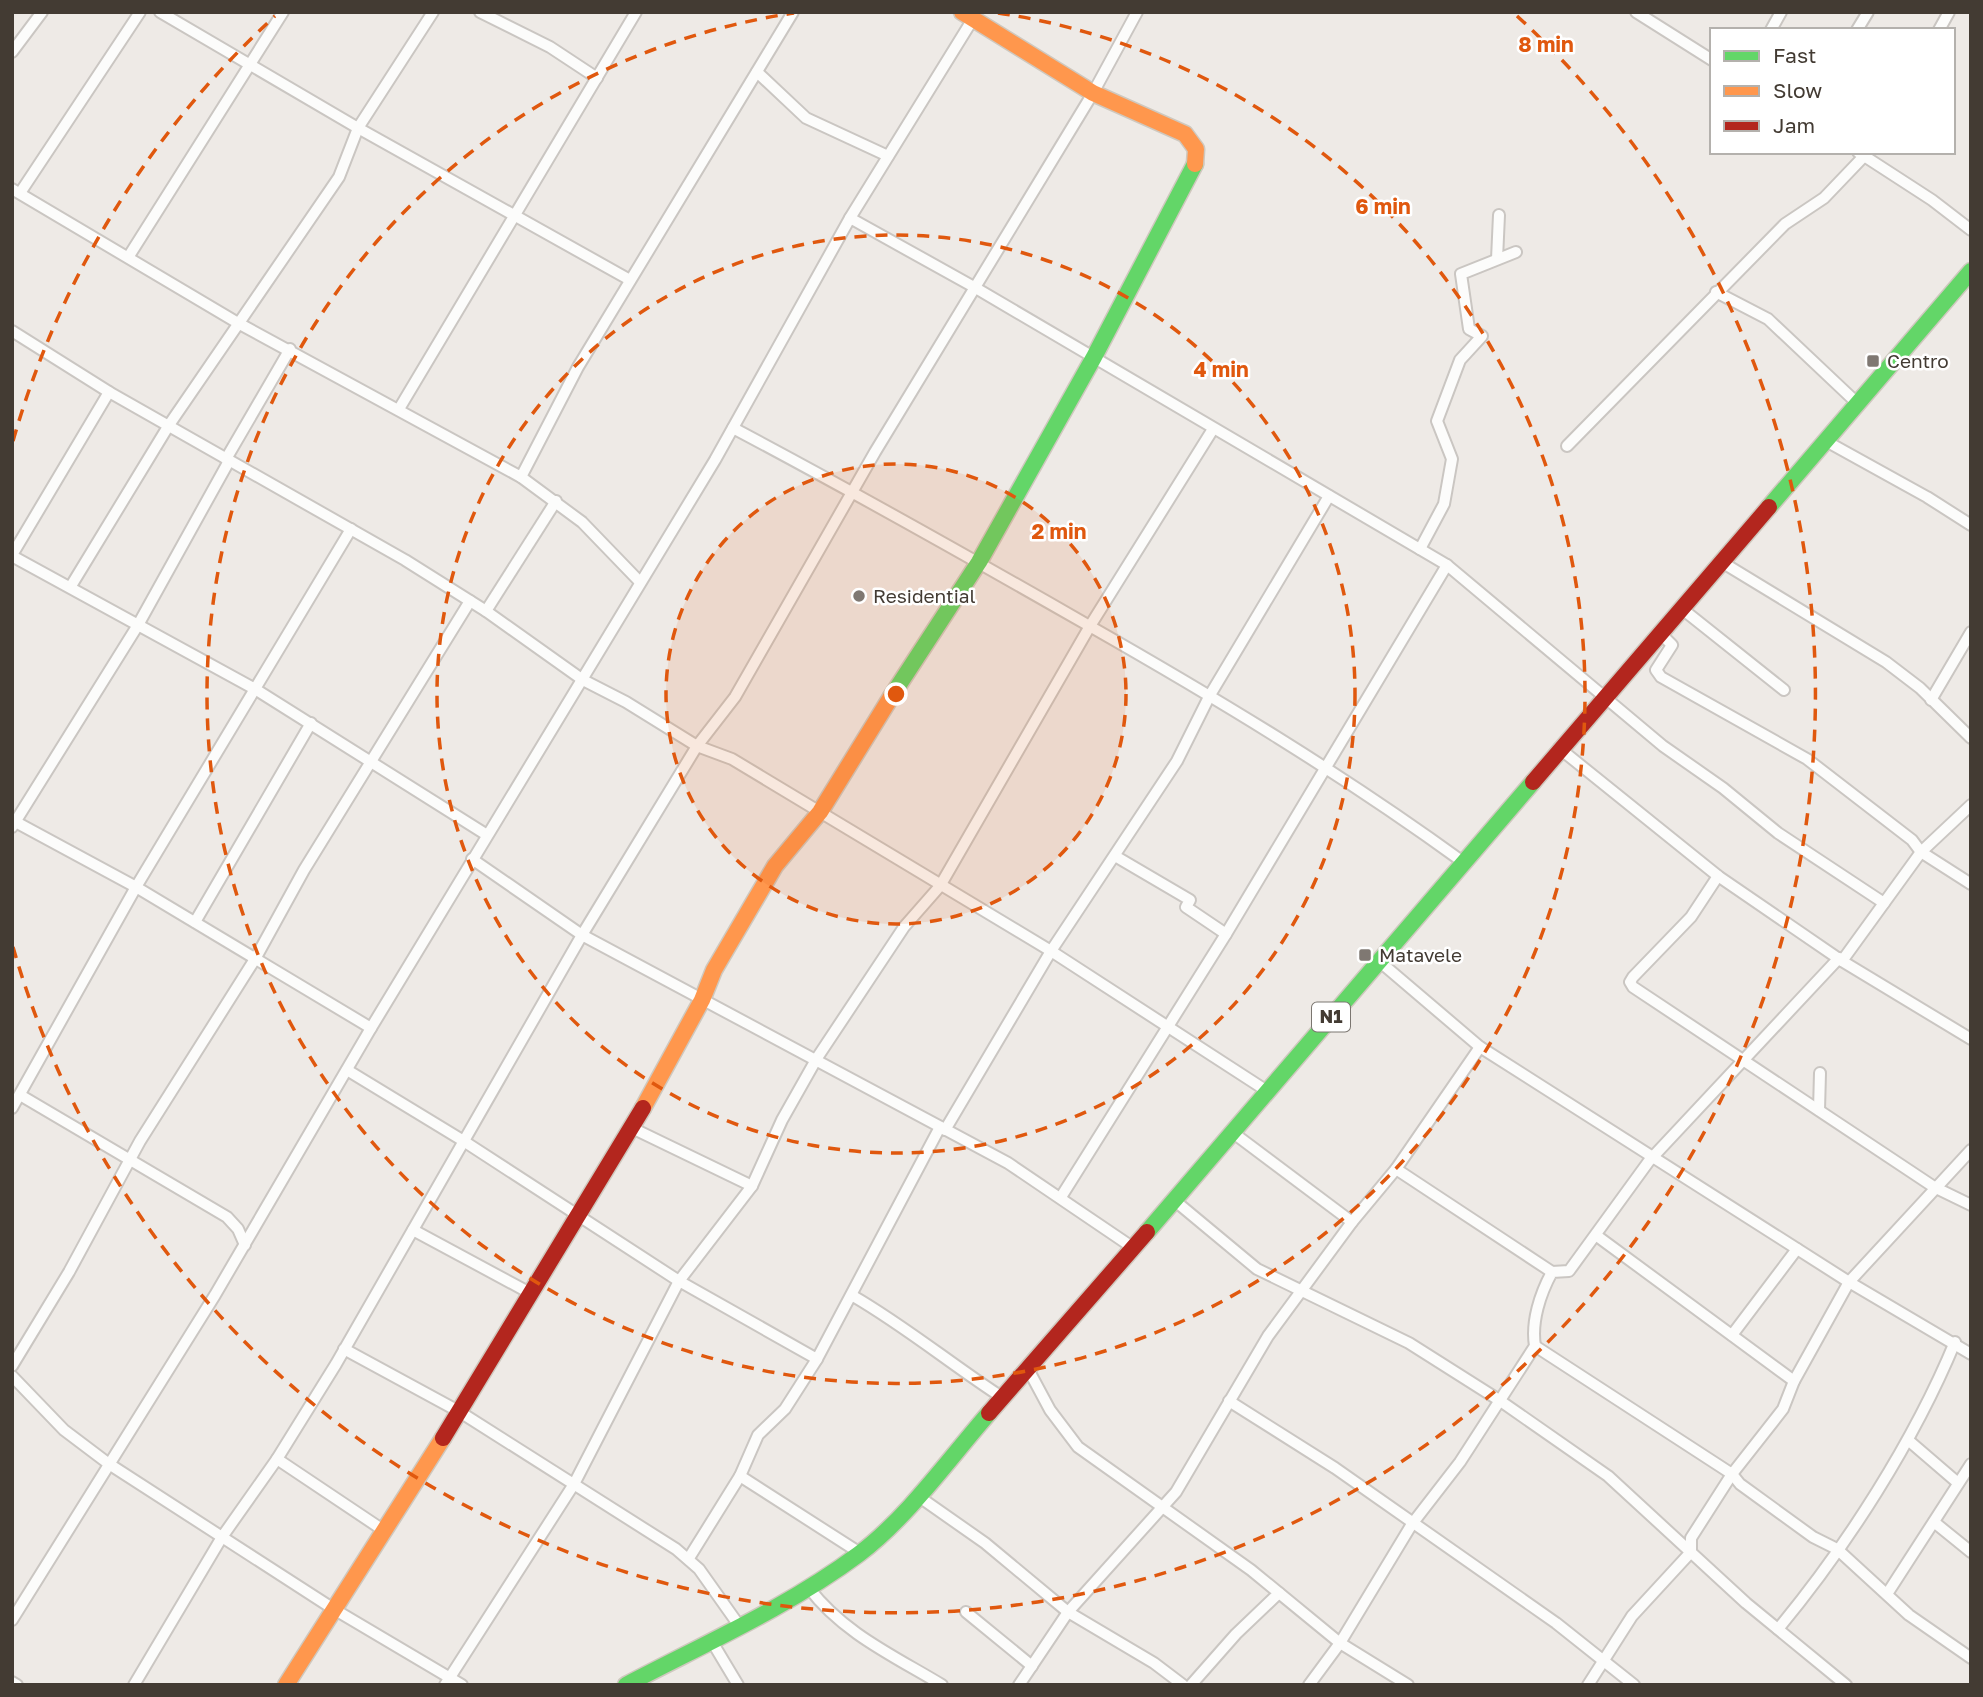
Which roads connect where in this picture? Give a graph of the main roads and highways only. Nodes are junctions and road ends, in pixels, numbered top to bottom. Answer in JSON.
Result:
{"nodes":[{"id":1,"x":970,"y":15,"type":"edge"},
{"id":2,"x":1971,"y":271,"type":"edge"},
{"id":3,"x":286,"y":1685,"type":"edge"},
{"id":4,"x":626,"y":1685,"type":"edge"}],
"edges":[{"from":1,"to":3,"type":"main road"},
{"from":2,"to":4,"type":"main road","number":"N1"}]}
